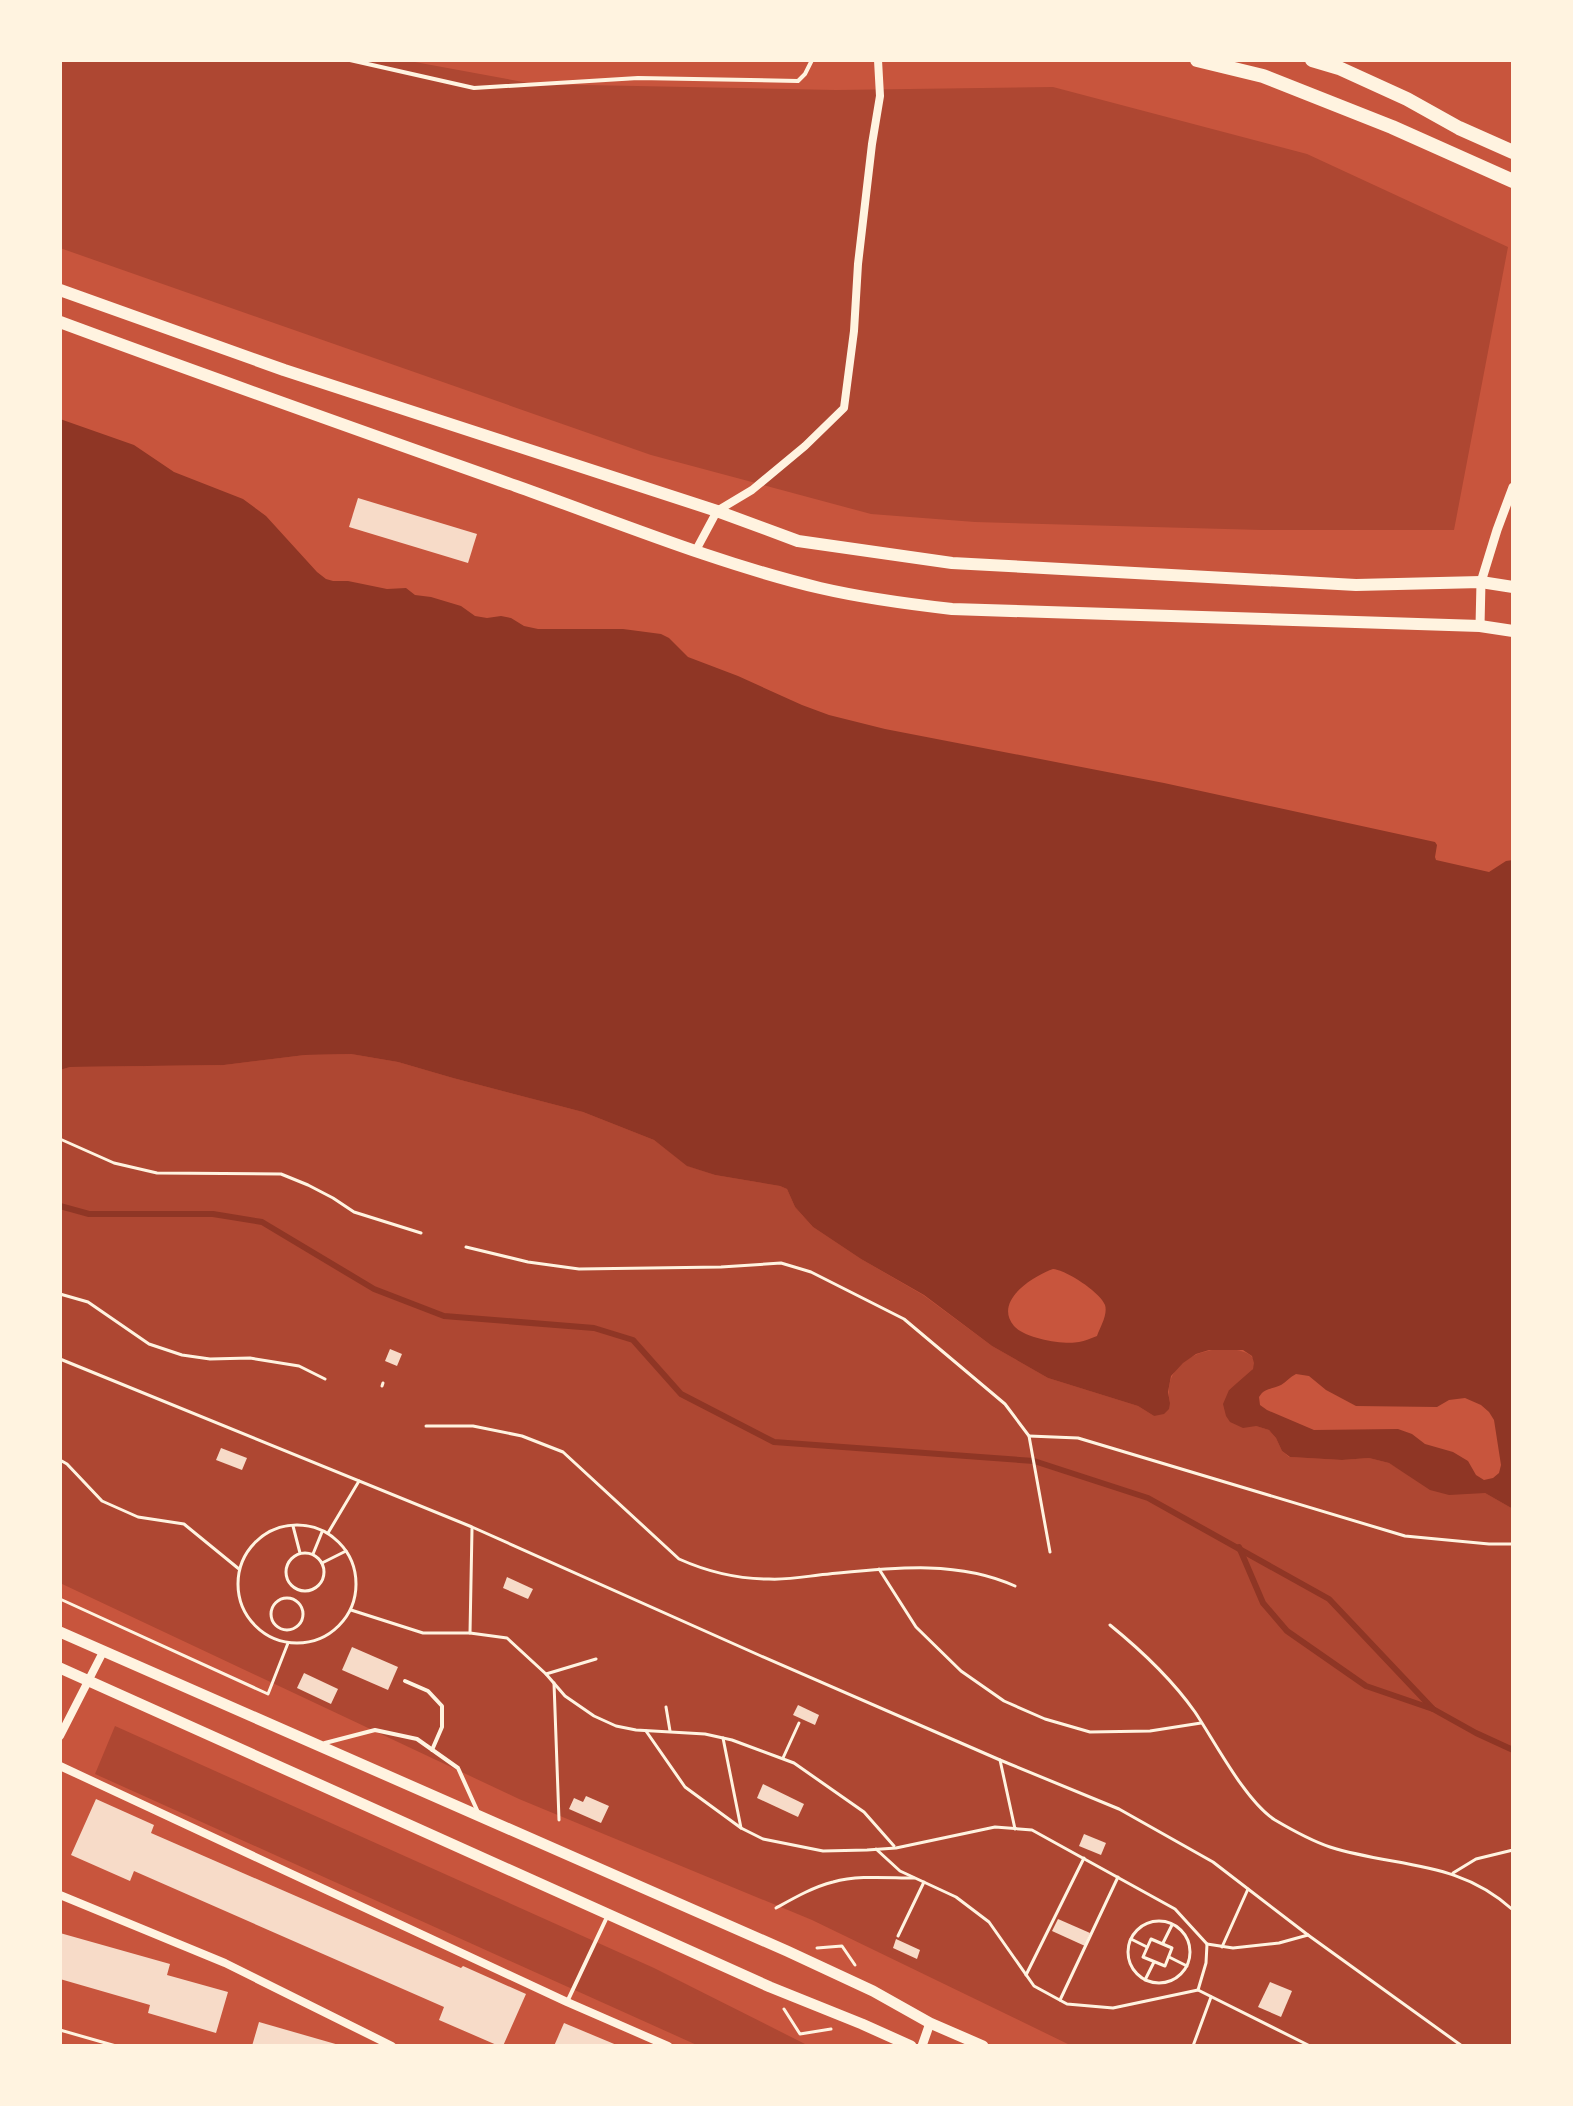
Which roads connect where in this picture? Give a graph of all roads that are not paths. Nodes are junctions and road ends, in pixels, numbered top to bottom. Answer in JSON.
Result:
{"nodes":[{"id":1,"x":350,"y":60,"type":"edge"},
{"id":2,"x":812,"y":60,"type":"edge"},
{"id":3,"x":878,"y":60,"type":"edge"},
{"id":4,"x":1197,"y":60,"type":"edge"},
{"id":5,"x":1312,"y":60,"type":"edge"},
{"id":6,"x":1513,"y":152,"type":"edge"},
{"id":7,"x":1513,"y":181,"type":"edge"},
{"id":8,"x":60,"y":290,"type":"edge"},
{"id":9,"x":60,"y":322,"type":"edge"},
{"id":10,"x":1513,"y":487,"type":"edge"},
{"id":11,"x":717,"y":511,"type":"junction"},
{"id":12,"x":695,"y":552,"type":"junction"},
{"id":13,"x":1481,"y":582,"type":"junction"},
{"id":14,"x":1513,"y":587,"type":"edge"},
{"id":15,"x":1480,"y":626,"type":"junction"},
{"id":16,"x":1513,"y":631,"type":"edge"},
{"id":17,"x":60,"y":1632,"type":"edge"},
{"id":18,"x":103,"y":1652,"type":"junction"},
{"id":19,"x":60,"y":1668,"type":"edge"},
{"id":20,"x":88,"y":1680,"type":"junction"},
{"id":21,"x":405,"y":1681,"type":"dead end"},
{"id":22,"x":60,"y":1736,"type":"edge"},
{"id":23,"x":317,"y":1745,"type":"junction"},
{"id":24,"x":432,"y":1750,"type":"junction"},
{"id":25,"x":60,"y":1766,"type":"edge"},
{"id":26,"x":480,"y":1816,"type":"junction"},
{"id":27,"x":60,"y":1895,"type":"edge"},
{"id":28,"x":608,"y":1914,"type":"junction"},
{"id":29,"x":567,"y":2002,"type":"junction"},
{"id":30,"x":930,"y":2023,"type":"junction"},
{"id":31,"x":392,"y":2046,"type":"edge"},
{"id":32,"x":668,"y":2046,"type":"edge"},
{"id":33,"x":911,"y":2046,"type":"edge"},
{"id":34,"x":922,"y":2046,"type":"edge"},
{"id":35,"x":983,"y":2046,"type":"edge"}],
"edges":[{"from":1,"to":2,"type":"lane"},
{"from":3,"to":11,"type":"street"},
{"from":4,"to":7,"type":"highway"},
{"from":5,"to":6,"type":"highway"},
{"from":8,"to":11,"type":"main road"},
{"from":9,"to":12,"type":"main road"},
{"from":10,"to":13,"type":"street"},
{"from":11,"to":12,"type":"street"},
{"from":11,"to":13,"type":"main road"},
{"from":12,"to":15,"type":"main road"},
{"from":13,"to":14,"type":"main road"},
{"from":13,"to":15,"type":"street"},
{"from":15,"to":16,"type":"main road"},
{"from":17,"to":18,"type":"main road"},
{"from":18,"to":20,"type":"street"},
{"from":18,"to":23,"type":"main road"},
{"from":19,"to":20,"type":"main road"},
{"from":20,"to":22,"type":"street"},
{"from":20,"to":28,"type":"main road"},
{"from":21,"to":24,"type":"lane"},
{"from":23,"to":24,"type":"lane"},
{"from":23,"to":26,"type":"main road"},
{"from":24,"to":26,"type":"lane"},
{"from":25,"to":29,"type":"street"},
{"from":26,"to":30,"type":"main road"},
{"from":27,"to":31,"type":"street"},
{"from":28,"to":29,"type":"lane"},
{"from":28,"to":33,"type":"main road"},
{"from":29,"to":32,"type":"street"},
{"from":30,"to":34,"type":"street"},
{"from":30,"to":35,"type":"main road"}]}
